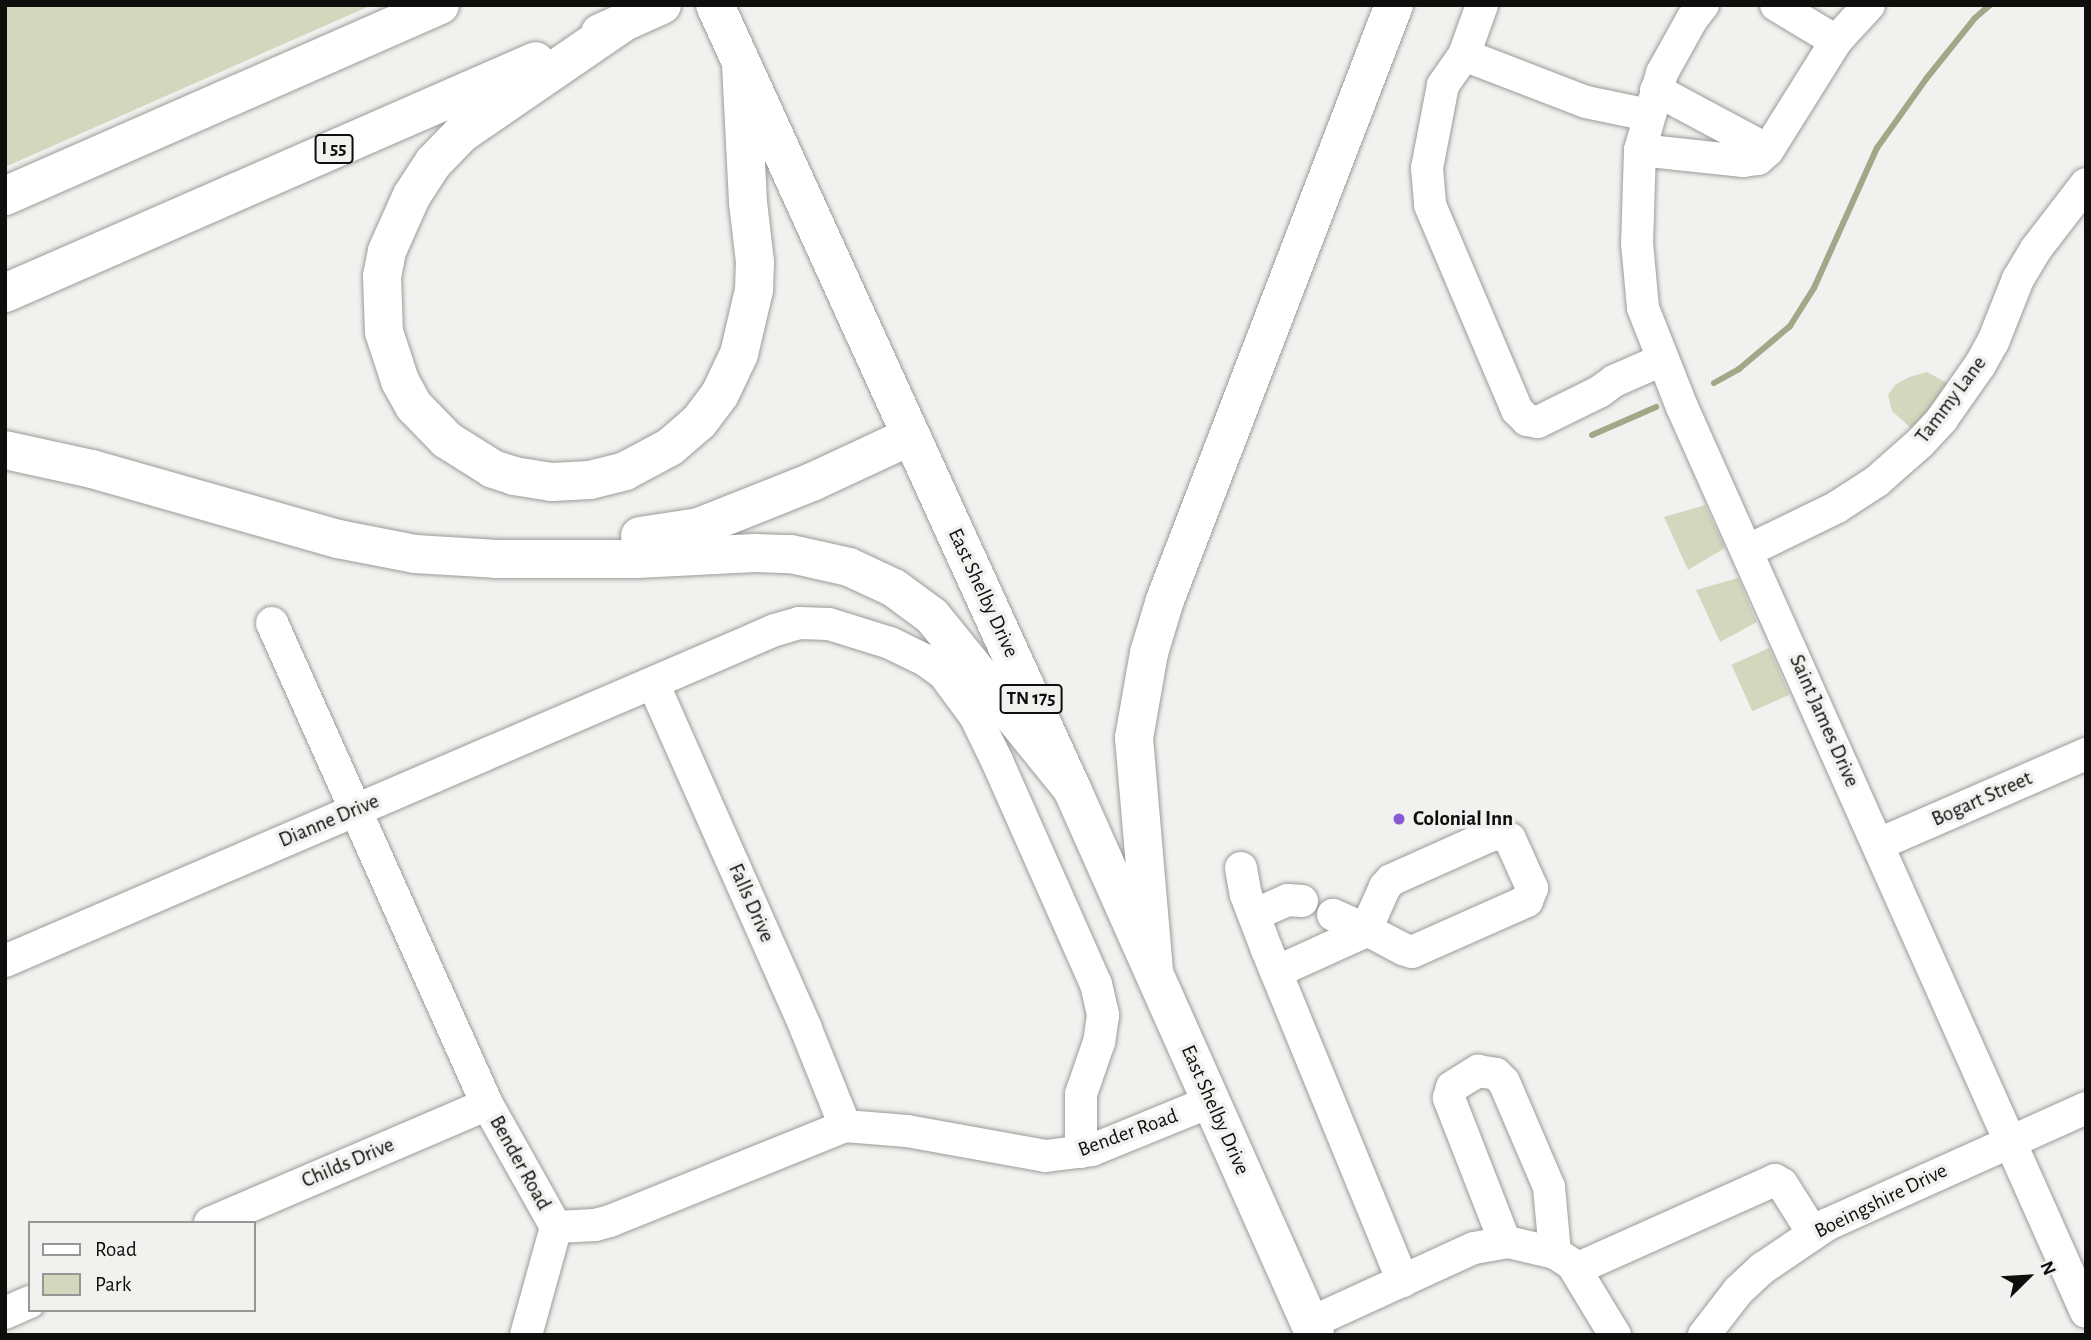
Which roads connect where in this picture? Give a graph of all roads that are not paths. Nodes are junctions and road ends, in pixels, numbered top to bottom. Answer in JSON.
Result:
{"nodes":[{"id":1,"x":440,"y":5,"type":"edge"},
{"id":2,"x":662,"y":5,"type":"edge"},
{"id":3,"x":715,"y":5,"type":"edge"},
{"id":4,"x":1394,"y":5,"type":"edge"},
{"id":5,"x":1482,"y":5,"type":"edge"},
{"id":6,"x":1703,"y":5,"type":"edge"},
{"id":7,"x":1776,"y":5,"type":"edge"},
{"id":8,"x":1869,"y":5,"type":"edge"},
{"id":9,"x":624,"y":22,"type":"junction"},
{"id":10,"x":1836,"y":41,"type":"junction"},
{"id":11,"x":1464,"y":55,"type":"junction"},
{"id":12,"x":741,"y":65,"type":"junction"},
{"id":13,"x":1653,"y":102,"type":"junction"},
{"id":14,"x":1640,"y":150,"type":"junction"},
{"id":15,"x":1768,"y":150,"type":"junction"},
{"id":16,"x":2086,"y":184,"type":"edge"},
{"id":17,"x":5,"y":196,"type":"edge"},
{"id":18,"x":2075,"y":218,"type":"edge"},
{"id":19,"x":5,"y":293,"type":"edge"},
{"id":20,"x":1662,"y":360,"type":"junction"},
{"id":21,"x":911,"y":436,"type":"junction"},
{"id":22,"x":5,"y":450,"type":"edge"},
{"id":23,"x":1749,"y":550,"type":"junction"},
{"id":24,"x":496,"y":559,"type":"junction"},
{"id":25,"x":272,"y":624,"type":"dead end"},
{"id":26,"x":653,"y":682,"type":"junction"},
{"id":27,"x":2086,"y":754,"type":"edge"},
{"id":28,"x":1072,"y":789,"type":"junction"},
{"id":29,"x":356,"y":809,"type":"junction"},
{"id":30,"x":1879,"y":844,"type":"junction"},
{"id":31,"x":1241,"y":868,"type":"dead end"},
{"id":32,"x":1302,"y":901,"type":"dead end"},
{"id":33,"x":1254,"y":915,"type":"junction"},
{"id":34,"x":1333,"y":915,"type":"dead end"},
{"id":35,"x":1365,"y":929,"type":"junction"},
{"id":36,"x":5,"y":961,"type":"edge"},
{"id":37,"x":1154,"y":971,"type":"junction"},
{"id":38,"x":1276,"y":972,"type":"junction"},
{"id":39,"x":1212,"y":1101,"type":"junction"},
{"id":40,"x":486,"y":1104,"type":"junction"},
{"id":41,"x":2086,"y":1108,"type":"edge"},
{"id":42,"x":845,"y":1126,"type":"junction"},
{"id":43,"x":2010,"y":1141,"type":"junction"},
{"id":44,"x":1081,"y":1152,"type":"junction"},
{"id":45,"x":215,"y":1221,"type":"edge"},
{"id":46,"x":556,"y":1227,"type":"junction"},
{"id":47,"x":1813,"y":1233,"type":"junction"},
{"id":48,"x":1505,"y":1242,"type":"junction"},
{"id":49,"x":1565,"y":1261,"type":"junction"},
{"id":50,"x":1403,"y":1281,"type":"junction"},
{"id":51,"x":28,"y":1303,"type":"edge"},
{"id":52,"x":2086,"y":1312,"type":"edge"},
{"id":53,"x":5,"y":1313,"type":"edge"},
{"id":54,"x":1312,"y":1329,"type":"edge"},
{"id":55,"x":526,"y":1335,"type":"edge"},
{"id":56,"x":1615,"y":1335,"type":"edge"},
{"id":57,"x":1704,"y":1335,"type":"edge"}],
"edges":[{"from":1,"to":17,"type":"main road"},
{"from":2,"to":9,"type":"main road","number":"I 55"},
{"from":3,"to":12,"type":"main road","name":"East Shelby Drive","number":"TN 175"},
{"from":4,"to":37,"type":"main road"},
{"from":5,"to":11,"type":"street"},
{"from":6,"to":13,"type":"street","name":"Saint James Drive"},
{"from":7,"to":10,"type":"street"},
{"from":8,"to":10,"type":"street"},
{"from":9,"to":12,"type":"main road"},
{"from":9,"to":19,"type":"main road","number":"I 55"},
{"from":10,"to":15,"type":"street"},
{"from":11,"to":13,"type":"street"},
{"from":11,"to":20,"type":"street"},
{"from":12,"to":21,"type":"main road","name":"East Shelby Drive","number":"TN 175"},
{"from":13,"to":14,"type":"street","name":"Saint James Drive"},
{"from":13,"to":15,"type":"street"},
{"from":14,"to":15,"type":"street"},
{"from":14,"to":20,"type":"street","name":"Saint James Drive"},
{"from":16,"to":18,"type":"street","name":"Tammy Lane"},
{"from":18,"to":23,"type":"street","name":"Tammy Lane"},
{"from":20,"to":23,"type":"street","name":"Saint James Drive"},
{"from":21,"to":24,"type":"main road"},
{"from":21,"to":28,"type":"main road","name":"East Shelby Drive","number":"TN 175"},
{"from":22,"to":24,"type":"main road"},
{"from":23,"to":30,"type":"street","name":"Saint James Drive"},
{"from":24,"to":28,"type":"main road"},
{"from":25,"to":29,"type":"street","name":"Bender Road"},
{"from":26,"to":29,"type":"street","name":"Dianne Drive"},
{"from":26,"to":42,"type":"street","name":"Falls Drive"},
{"from":26,"to":44,"type":"street","name":"Dianne Drive"},
{"from":27,"to":30,"type":"street","name":"Bogart Street"},
{"from":28,"to":37,"type":"main road","name":"East Shelby Drive","number":"TN 175"},
{"from":29,"to":36,"type":"street","name":"Dianne Drive"},
{"from":29,"to":40,"type":"street","name":"Bender Road"},
{"from":30,"to":43,"type":"street","name":"Saint James Drive"},
{"from":31,"to":33,"type":"street"},
{"from":32,"to":33,"type":"street"},
{"from":33,"to":38,"type":"street"},
{"from":34,"to":35,"type":"street"},
{"from":35,"to":35,"type":"street"},
{"from":35,"to":38,"type":"street"},
{"from":37,"to":39,"type":"main road","name":"East Shelby Drive","number":"TN 175"},
{"from":38,"to":50,"type":"street"},
{"from":39,"to":44,"type":"street","name":"Bender Road"},
{"from":39,"to":54,"type":"main road","name":"East Shelby Drive","number":"TN 175"},
{"from":40,"to":45,"type":"street","name":"Childs Drive"},
{"from":40,"to":46,"type":"street","name":"Bender Road"},
{"from":41,"to":43,"type":"street","name":"Boeingshire Drive"},
{"from":42,"to":44,"type":"street","name":"Bender Road"},
{"from":42,"to":46,"type":"street","name":"Bender Road"},
{"from":43,"to":47,"type":"street","name":"Boeingshire Drive"},
{"from":43,"to":52,"type":"street","name":"Saint James Drive"},
{"from":46,"to":55,"type":"street"},
{"from":47,"to":49,"type":"street"},
{"from":47,"to":57,"type":"street","name":"Boeingshire Drive"},
{"from":48,"to":49,"type":"street"},
{"from":48,"to":49,"type":"street"},
{"from":48,"to":50,"type":"street"},
{"from":49,"to":56,"type":"street"},
{"from":50,"to":54,"type":"street"},
{"from":51,"to":53,"type":"street"}]}
